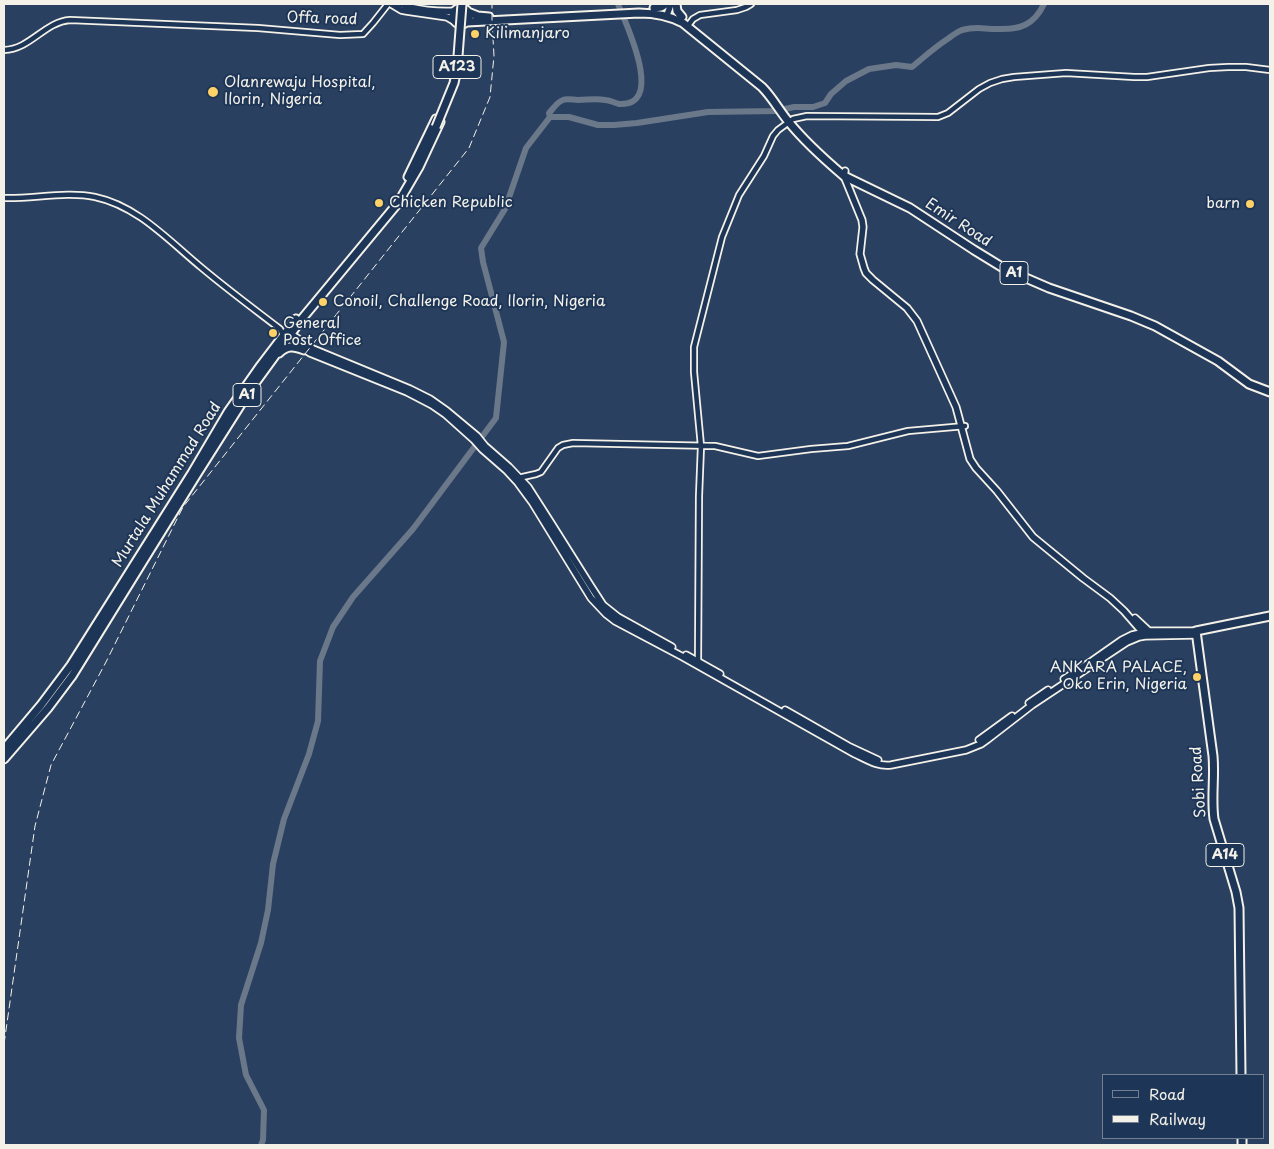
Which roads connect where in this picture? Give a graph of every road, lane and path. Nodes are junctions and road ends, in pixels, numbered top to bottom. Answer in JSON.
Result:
{"nodes":[{"id":1,"x":390,"y":4,"type":"edge"},
{"id":2,"x":401,"y":4,"type":"edge"},
{"id":3,"x":676,"y":4,"type":"edge"},
{"id":4,"x":751,"y":4,"type":"edge"},
{"id":5,"x":462,"y":7,"type":"edge"},
{"id":6,"x":639,"y":11,"type":"junction"},
{"id":7,"x":669,"y":11,"type":"edge"},
{"id":8,"x":617,"y":12,"type":"junction"},
{"id":9,"x":682,"y":17,"type":"junction"},
{"id":10,"x":461,"y":22,"type":"junction"},
{"id":11,"x":688,"y":25,"type":"junction"},
{"id":12,"x":4,"y":50,"type":"edge"},
{"id":13,"x":1270,"y":70,"type":"edge"},
{"id":14,"x":791,"y":121,"type":"junction"},
{"id":15,"x":417,"y":166,"type":"junction"},
{"id":16,"x":847,"y":175,"type":"junction"},
{"id":17,"x":4,"y":198,"type":"edge"},
{"id":18,"x":286,"y":333,"type":"junction"},
{"id":19,"x":304,"y":350,"type":"junction"},
{"id":20,"x":273,"y":358,"type":"junction"},
{"id":21,"x":1270,"y":390,"type":"edge"},
{"id":22,"x":963,"y":427,"type":"junction"},
{"id":23,"x":476,"y":438,"type":"junction"},
{"id":24,"x":701,"y":446,"type":"junction"},
{"id":25,"x":518,"y":478,"type":"junction"},
{"id":26,"x":1270,"y":618,"type":"edge"},
{"id":27,"x":1196,"y":633,"type":"junction"},
{"id":28,"x":1147,"y":634,"type":"junction"},
{"id":29,"x":698,"y":664,"type":"junction"},
{"id":30,"x":4,"y":749,"type":"edge"},
{"id":31,"x":4,"y":759,"type":"edge"},
{"id":32,"x":1240,"y":1074,"type":"edge"}],
"edges":[{"from":1,"to":10,"type":"main road"},
{"from":1,"to":12,"type":"street","name":"Offa road"},
{"from":2,"to":5,"type":"main road"},
{"from":3,"to":7,"type":"main road"},
{"from":3,"to":9,"type":"highway"},
{"from":4,"to":11,"type":"street"},
{"from":5,"to":8,"type":"highway","number":"A1"},
{"from":5,"to":10,"type":"highway","number":"A1"},
{"from":5,"to":10,"type":"highway","number":"A1"},
{"from":5,"to":15,"type":"highway","number":"A123","bridge":true},
{"from":6,"to":7,"type":"highway","number":"A1"},
{"from":6,"to":7,"type":"highway","number":"A1"},
{"from":6,"to":8,"type":"highway","number":"A1"},
{"from":7,"to":9,"type":"highway","name":"Emir Road","number":"A1"},
{"from":7,"to":11,"type":"highway","name":"Emir Road","number":"A1"},
{"from":8,"to":10,"type":"highway","number":"A1"},
{"from":9,"to":11,"type":"highway","name":"Emir Road","number":"A1"},
{"from":10,"to":15,"type":"highway","name":"Murtala Muhammad Road","number":"A1"},
{"from":11,"to":14,"type":"highway","name":"Emir Road","number":"A1"},
{"from":13,"to":14,"type":"street"},
{"from":14,"to":16,"type":"highway","name":"Emir Road","number":"A1"},
{"from":14,"to":24,"type":"street"},
{"from":15,"to":18,"type":"highway","name":"Murtala Muhammad Road","number":"A1"},
{"from":16,"to":21,"type":"highway","name":"Emir Road","number":"A1"},
{"from":16,"to":22,"type":"main road"},
{"from":17,"to":18,"type":"street"},
{"from":18,"to":19,"type":"main road"},
{"from":18,"to":20,"type":"highway","name":"Murtala Muhammad Road","number":"A1"},
{"from":18,"to":23,"type":"main road"},
{"from":18,"to":30,"type":"highway","name":"Murtala Muhammad Road","number":"A1"},
{"from":19,"to":20,"type":"highway"},
{"from":19,"to":23,"type":"main road"},
{"from":20,"to":31,"type":"highway","name":"Murtala Muhammad Road","number":"A1"},
{"from":22,"to":24,"type":"street"},
{"from":22,"to":28,"type":"main road"},
{"from":23,"to":25,"type":"main road"},
{"from":24,"to":25,"type":"street"},
{"from":24,"to":29,"type":"street"},
{"from":25,"to":29,"type":"main road"},
{"from":26,"to":27,"type":"highway"},
{"from":27,"to":28,"type":"main road"},
{"from":27,"to":32,"type":"highway","name":"Sobi Road","number":"A14"},
{"from":28,"to":29,"type":"main road"}]}
